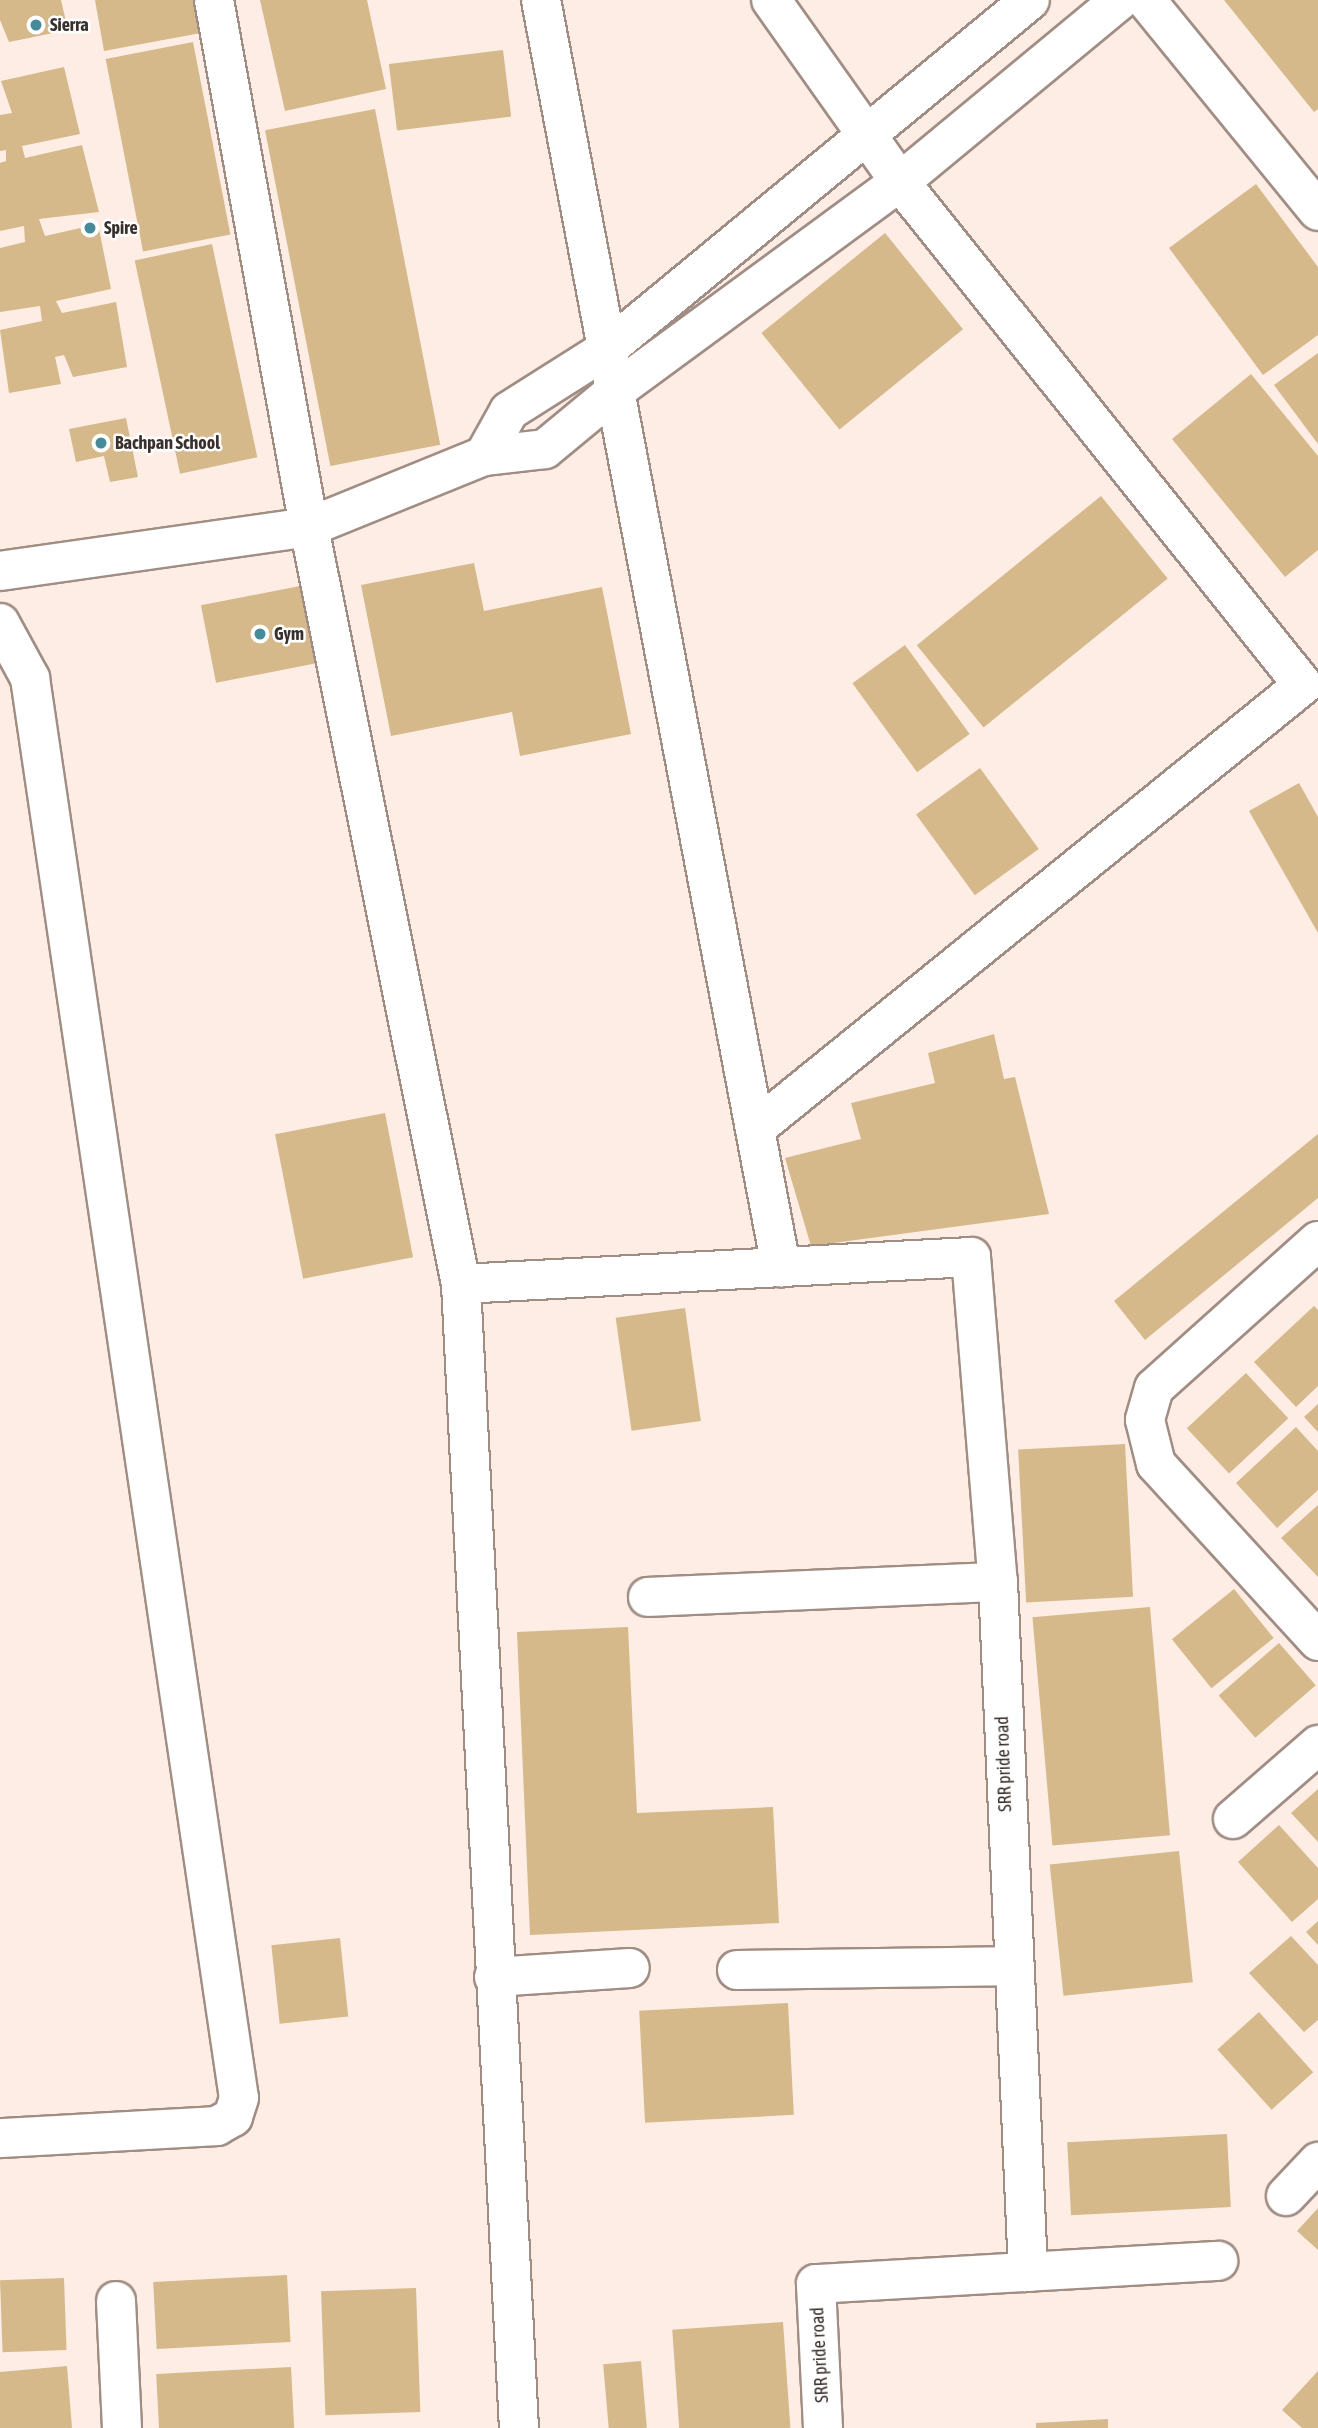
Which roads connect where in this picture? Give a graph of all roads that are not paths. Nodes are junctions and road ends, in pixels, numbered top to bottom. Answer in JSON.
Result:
{"nodes":[{"id":1,"x":214,"y":0,"type":"edge"},
{"id":2,"x":541,"y":0,"type":"edge"},
{"id":3,"x":771,"y":0,"type":"edge"},
{"id":4,"x":1030,"y":0,"type":"edge"},
{"id":5,"x":1120,"y":0,"type":"edge"},
{"id":6,"x":1146,"y":0,"type":"edge"},
{"id":7,"x":865,"y":133,"type":"junction"},
{"id":8,"x":900,"y":182,"type":"junction"},
{"id":9,"x":1318,"y":211,"type":"edge"},
{"id":10,"x":607,"y":349,"type":"junction"},
{"id":11,"x":615,"y":391,"type":"junction"},
{"id":12,"x":484,"y":456,"type":"junction"},
{"id":13,"x":309,"y":527,"type":"junction"},
{"id":14,"x":0,"y":571,"type":"edge"},
{"id":15,"x":0,"y":624,"type":"edge"},
{"id":16,"x":755,"y":1128,"type":"junction"},
{"id":17,"x":1316,"y":1248,"type":"edge"},
{"id":18,"x":781,"y":1267,"type":"junction"},
{"id":19,"x":461,"y":1284,"type":"junction"},
{"id":20,"x":998,"y":1582,"type":"junction"},
{"id":21,"x":648,"y":1597,"type":"dead end"},
{"id":22,"x":1318,"y":1641,"type":"edge"},
{"id":23,"x":1318,"y":1745,"type":"edge"},
{"id":24,"x":1234,"y":1819,"type":"dead end"},
{"id":25,"x":1012,"y":1966,"type":"junction"},
{"id":26,"x":631,"y":1968,"type":"dead end"},
{"id":27,"x":737,"y":1970,"type":"dead end"},
{"id":28,"x":494,"y":1977,"type":"junction"},
{"id":29,"x":0,"y":2138,"type":"edge"},
{"id":30,"x":1318,"y":2162,"type":"edge"},
{"id":31,"x":1286,"y":2196,"type":"dead end"},
{"id":32,"x":1218,"y":2261,"type":"dead end"},
{"id":33,"x":1028,"y":2272,"type":"junction"},
{"id":34,"x":116,"y":2301,"type":"dead end"},
{"id":35,"x":122,"y":2428,"type":"edge"},
{"id":36,"x":519,"y":2428,"type":"edge"},
{"id":37,"x":823,"y":2428,"type":"edge"}],
"edges":[{"from":1,"to":13,"type":"street"},
{"from":2,"to":10,"type":"street"},
{"from":3,"to":7,"type":"street"},
{"from":4,"to":7,"type":"street"},
{"from":5,"to":8,"type":"street"},
{"from":6,"to":9,"type":"street"},
{"from":7,"to":8,"type":"street"},
{"from":7,"to":10,"type":"street"},
{"from":8,"to":11,"type":"street"},
{"from":8,"to":16,"type":"street"},
{"from":10,"to":11,"type":"street"},
{"from":10,"to":12,"type":"street"},
{"from":11,"to":12,"type":"street"},
{"from":11,"to":16,"type":"street"},
{"from":12,"to":13,"type":"street"},
{"from":13,"to":14,"type":"street"},
{"from":13,"to":19,"type":"street"},
{"from":15,"to":29,"type":"street"},
{"from":16,"to":18,"type":"street"},
{"from":17,"to":22,"type":"street"},
{"from":18,"to":19,"type":"street"},
{"from":18,"to":20,"type":"street","name":"SRR pride road"},
{"from":19,"to":28,"type":"street"},
{"from":20,"to":21,"type":"street"},
{"from":20,"to":25,"type":"street","name":"SRR pride road"},
{"from":23,"to":24,"type":"street"},
{"from":25,"to":27,"type":"street"},
{"from":25,"to":33,"type":"street","name":"SRR pride road"},
{"from":26,"to":28,"type":"street"},
{"from":28,"to":36,"type":"street"},
{"from":30,"to":31,"type":"street"},
{"from":32,"to":33,"type":"street","name":"SRR pride road"},
{"from":33,"to":37,"type":"street","name":"SRR pride road"},
{"from":34,"to":35,"type":"street"}]}
